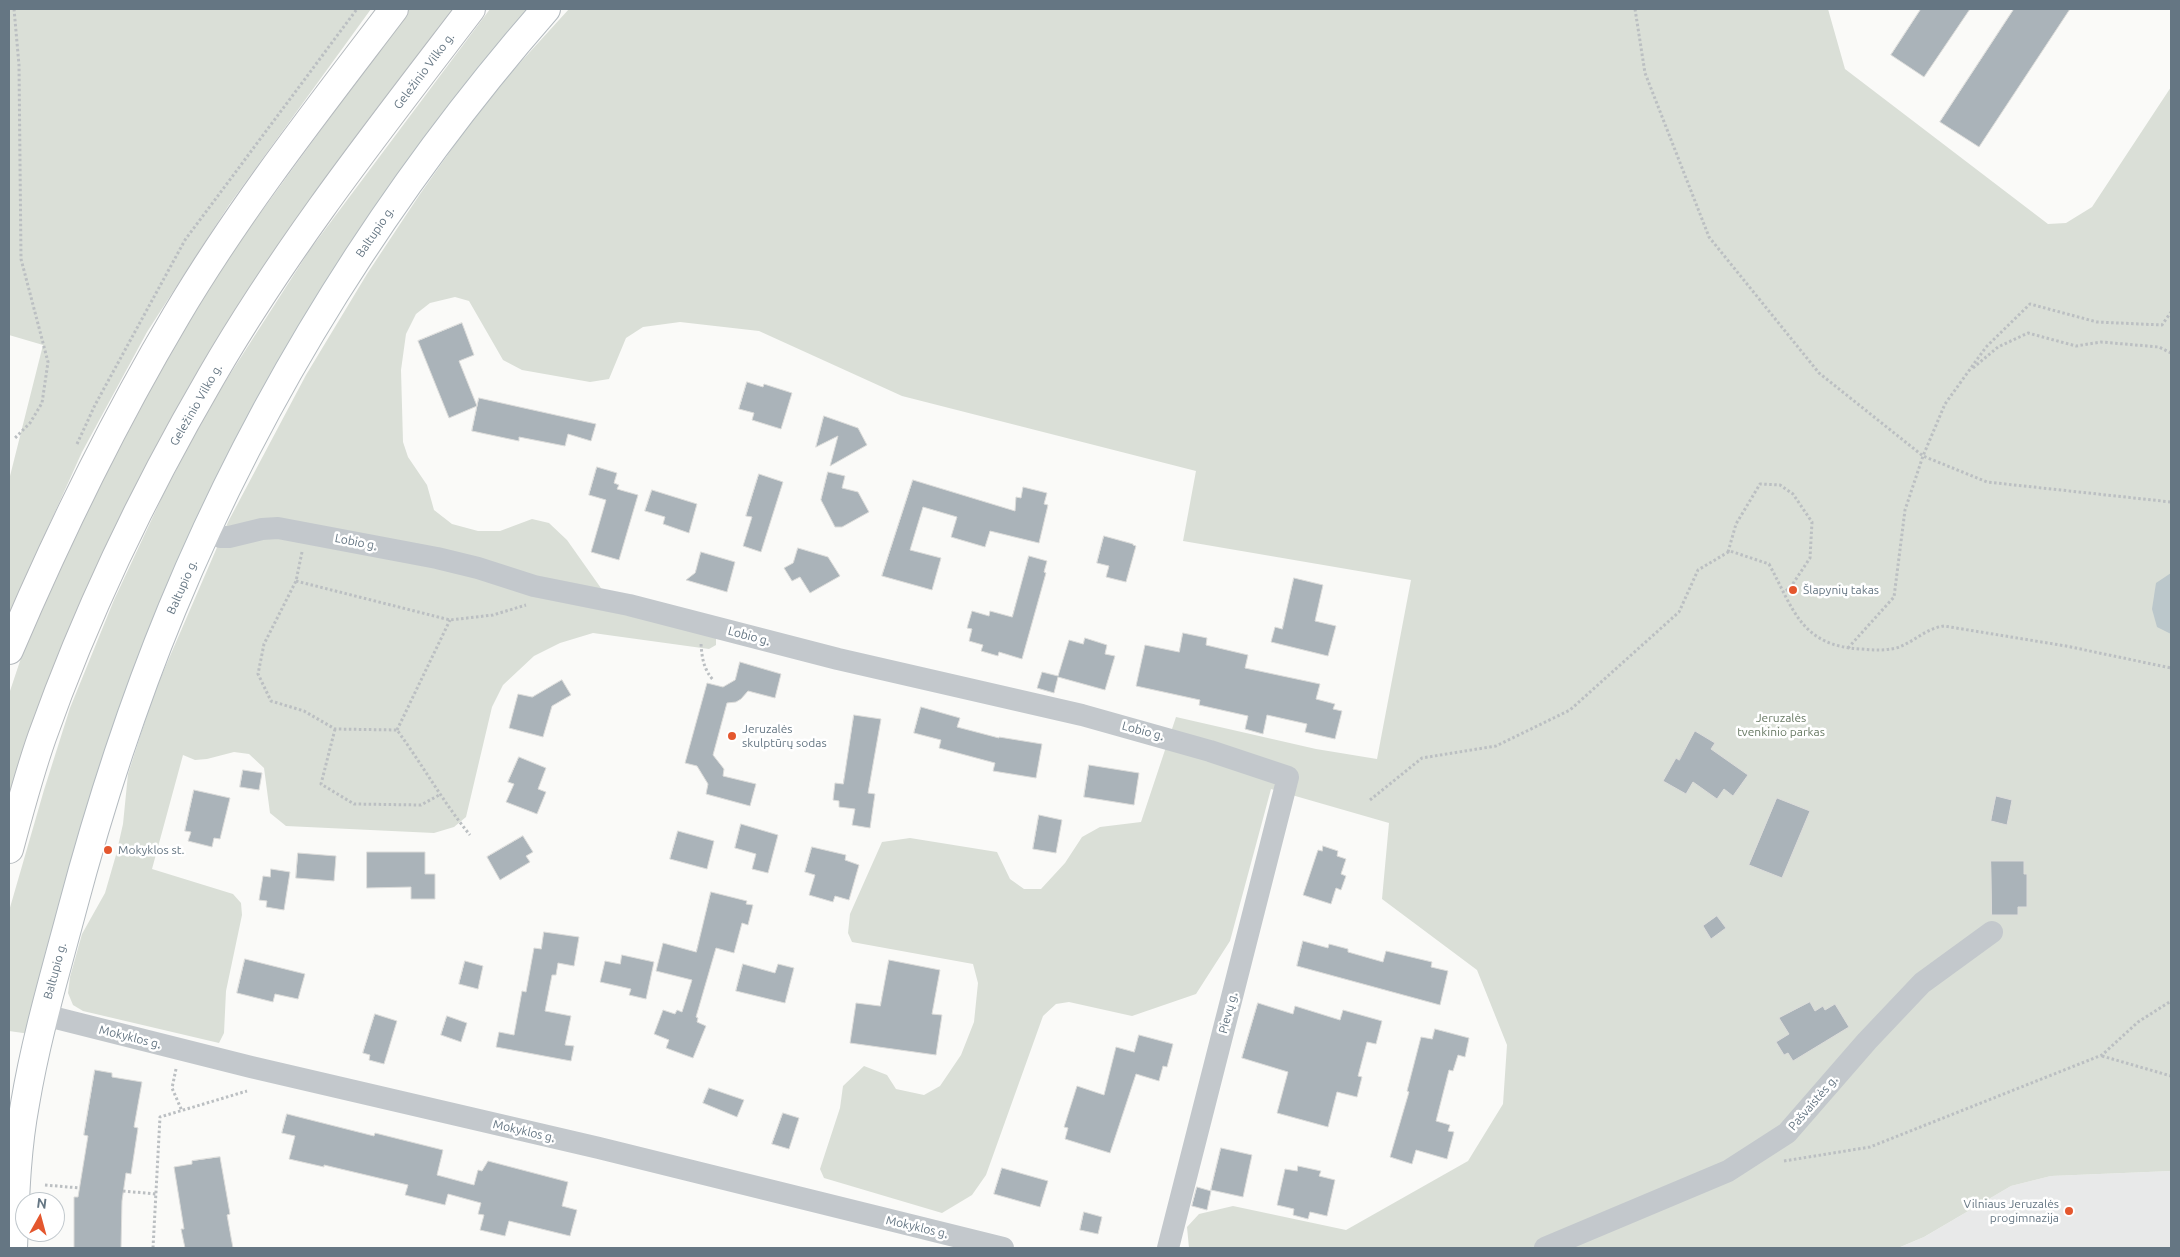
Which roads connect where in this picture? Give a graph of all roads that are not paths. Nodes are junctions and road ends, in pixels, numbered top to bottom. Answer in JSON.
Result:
{"nodes":[{"id":1,"x":394,"y":9,"type":"edge"},
{"id":2,"x":471,"y":9,"type":"edge"},
{"id":3,"x":546,"y":9,"type":"edge"},
{"id":4,"x":206,"y":532,"type":"junction"},
{"id":5,"x":9,"y":650,"type":"edge"},
{"id":6,"x":1288,"y":777,"type":"joint"},
{"id":7,"x":9,"y":849,"type":"edge"},
{"id":8,"x":1992,"y":932,"type":"dead end"},
{"id":9,"x":44,"y":1015,"type":"junction"},
{"id":10,"x":950,"y":1242,"type":"edge"},
{"id":11,"x":13,"y":1248,"type":"edge"},
{"id":12,"x":1003,"y":1248,"type":"edge"},
{"id":13,"x":1168,"y":1248,"type":"edge"},
{"id":14,"x":1545,"y":1248,"type":"edge"}],
"edges":[{"from":1,"to":5,"type":"main road"},
{"from":2,"to":7,"type":"main road","name":"Geležinio Vilko g."},
{"from":3,"to":4,"type":"main road","name":"Baltupio g."},
{"from":4,"to":6,"type":"street","name":"Lobio g."},
{"from":4,"to":9,"type":"main road","name":"Baltupio g."},
{"from":6,"to":13,"type":"street","name":"Pievų g."},
{"from":8,"to":14,"type":"street","name":"Pašvaistės g."},
{"from":9,"to":10,"type":"street","name":"Mokyklos g."},
{"from":9,"to":11,"type":"main road","name":"Baltupio g."},
{"from":10,"to":12,"type":"street","name":"Mokyklos g."}]}
